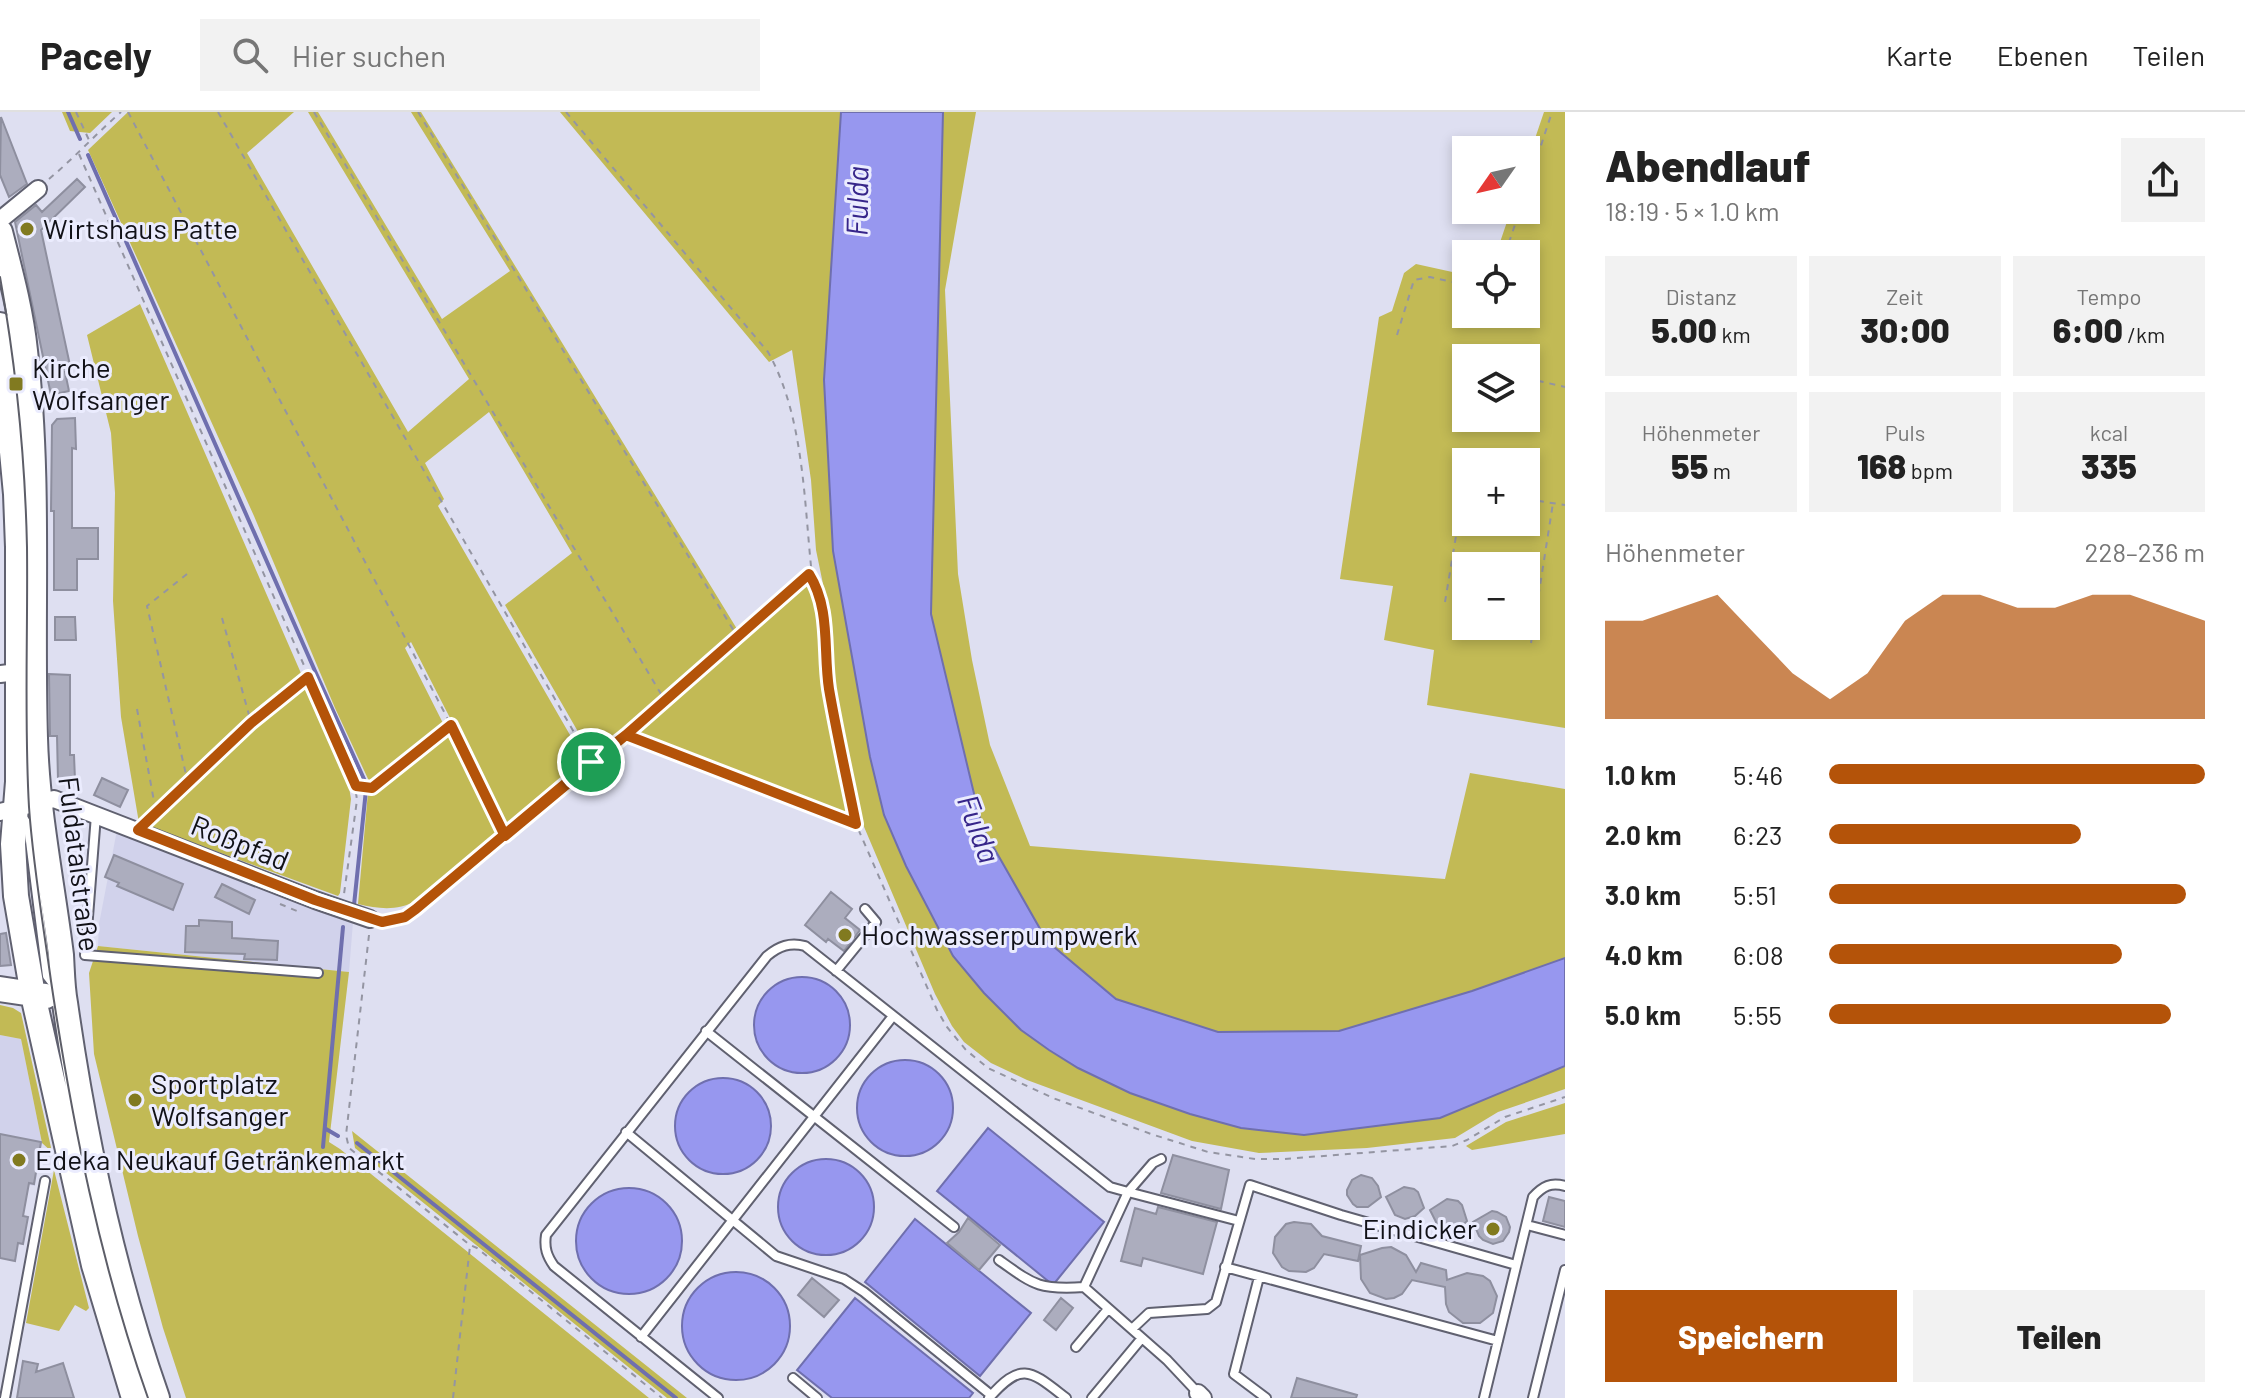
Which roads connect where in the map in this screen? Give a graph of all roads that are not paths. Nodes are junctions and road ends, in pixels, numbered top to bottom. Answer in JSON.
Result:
{"nodes":[{"id":1,"x":38,"y":189,"type":"road end"},
{"id":2,"x":0,"y":220,"type":"edge"},
{"id":3,"x":0,"y":232,"type":"edge"},
{"id":4,"x":0,"y":325,"type":"edge"},
{"id":5,"x":9,"y":673,"type":"edge"},
{"id":6,"x":39,"y":802,"type":"junction"},
{"id":7,"x":96,"y":814,"type":"junction"},
{"id":8,"x":14,"y":815,"type":"edge"},
{"id":9,"x":865,"y":909,"type":"dead end"},
{"id":10,"x":370,"y":919,"type":"road end"},
{"id":11,"x":836,"y":971,"type":"junction"},
{"id":12,"x":318,"y":973,"type":"dead end"},
{"id":13,"x":40,"y":985,"type":"junction"},
{"id":14,"x":0,"y":989,"type":"edge"},
{"id":15,"x":64,"y":999,"type":"junction"},
{"id":16,"x":893,"y":1016,"type":"junction"},
{"id":17,"x":706,"y":1031,"type":"junction"},
{"id":18,"x":814,"y":1116,"type":"junction"},
{"id":19,"x":626,"y":1132,"type":"junction"},
{"id":20,"x":1161,"y":1159,"type":"dead end"},
{"id":21,"x":45,"y":1181,"type":"dead end"},
{"id":22,"x":1565,"y":1186,"type":"edge"},
{"id":23,"x":1128,"y":1192,"type":"junction"},
{"id":24,"x":733,"y":1219,"type":"junction"},
{"id":25,"x":1239,"y":1221,"type":"junction"},
{"id":26,"x":1527,"y":1225,"type":"junction"},
{"id":27,"x":954,"y":1227,"type":"dead end"},
{"id":28,"x":1565,"y":1235,"type":"edge"},
{"id":29,"x":999,"y":1260,"type":"dead end"},
{"id":30,"x":1516,"y":1265,"type":"junction"},
{"id":31,"x":1225,"y":1267,"type":"junction"},
{"id":32,"x":1565,"y":1270,"type":"edge"},
{"id":33,"x":1259,"y":1277,"type":"junction"},
{"id":34,"x":1084,"y":1287,"type":"junction"},
{"id":35,"x":1108,"y":1309,"type":"junction"},
{"id":36,"x":1132,"y":1329,"type":"junction"},
{"id":37,"x":641,"y":1337,"type":"junction"},
{"id":38,"x":1142,"y":1338,"type":"junction"},
{"id":39,"x":1498,"y":1341,"type":"junction"},
{"id":40,"x":1076,"y":1347,"type":"dead end"},
{"id":41,"x":793,"y":1378,"type":"dead end"},
{"id":42,"x":1200,"y":1395,"type":"edge"},
{"id":43,"x":990,"y":1397,"type":"edge"},
{"id":44,"x":5,"y":1398,"type":"edge"},
{"id":45,"x":134,"y":1398,"type":"edge"},
{"id":46,"x":157,"y":1398,"type":"edge"},
{"id":47,"x":718,"y":1398,"type":"edge"},
{"id":48,"x":817,"y":1398,"type":"edge"},
{"id":49,"x":1066,"y":1398,"type":"edge"},
{"id":50,"x":1092,"y":1398,"type":"edge"},
{"id":51,"x":1266,"y":1398,"type":"edge"},
{"id":52,"x":1484,"y":1398,"type":"edge"},
{"id":53,"x":1533,"y":1398,"type":"edge"}],
"edges":[{"from":1,"to":2,"type":"street"},
{"from":3,"to":6,"type":"main road","name":"Fuldatalstraße"},
{"from":4,"to":5,"type":"main road","name":"Fuldatalstraße"},
{"from":5,"to":8,"type":"main road","name":"Fuldatalstraße"},
{"from":6,"to":7,"type":"street","name":"Roßpfad"},
{"from":6,"to":8,"type":"street","name":"Roßpfad"},
{"from":6,"to":15,"type":"main road","name":"Fuldatalstraße"},
{"from":7,"to":10,"type":"street","name":"Roßpfad"},
{"from":7,"to":12,"type":"lane"},
{"from":8,"to":13,"type":"main road","name":"Fuldatalstraße"},
{"from":9,"to":11,"type":"lane"},
{"from":11,"to":16,"type":"lane"},
{"from":11,"to":17,"type":"lane"},
{"from":13,"to":14,"type":"main road"},
{"from":13,"to":15,"type":"main road"},
{"from":13,"to":45,"type":"main road","name":"Fuldatalstraße"},
{"from":15,"to":46,"type":"main road","name":"Fuldatalstraße"},
{"from":16,"to":18,"type":"lane"},
{"from":16,"to":23,"type":"lane"},
{"from":17,"to":18,"type":"lane"},
{"from":17,"to":19,"type":"lane"},
{"from":18,"to":24,"type":"lane"},
{"from":18,"to":27,"type":"lane"},
{"from":19,"to":24,"type":"lane"},
{"from":19,"to":37,"type":"lane"},
{"from":20,"to":23,"type":"lane"},
{"from":21,"to":44,"type":"lane"},
{"from":22,"to":26,"type":"lane"},
{"from":23,"to":25,"type":"lane"},
{"from":23,"to":34,"type":"lane"},
{"from":24,"to":37,"type":"lane"},
{"from":24,"to":43,"type":"lane"},
{"from":25,"to":30,"type":"lane"},
{"from":25,"to":31,"type":"lane"},
{"from":26,"to":28,"type":"lane"},
{"from":26,"to":30,"type":"lane"},
{"from":29,"to":34,"type":"lane"},
{"from":30,"to":39,"type":"lane"},
{"from":31,"to":33,"type":"lane"},
{"from":31,"to":36,"type":"lane"},
{"from":32,"to":53,"type":"lane"},
{"from":33,"to":39,"type":"lane"},
{"from":33,"to":51,"type":"lane"},
{"from":34,"to":35,"type":"lane"},
{"from":35,"to":36,"type":"lane"},
{"from":35,"to":40,"type":"lane"},
{"from":36,"to":38,"type":"lane"},
{"from":37,"to":47,"type":"lane"},
{"from":38,"to":42,"type":"lane"},
{"from":38,"to":50,"type":"lane"},
{"from":39,"to":52,"type":"lane"},
{"from":41,"to":48,"type":"lane"},
{"from":43,"to":49,"type":"lane"}]}
